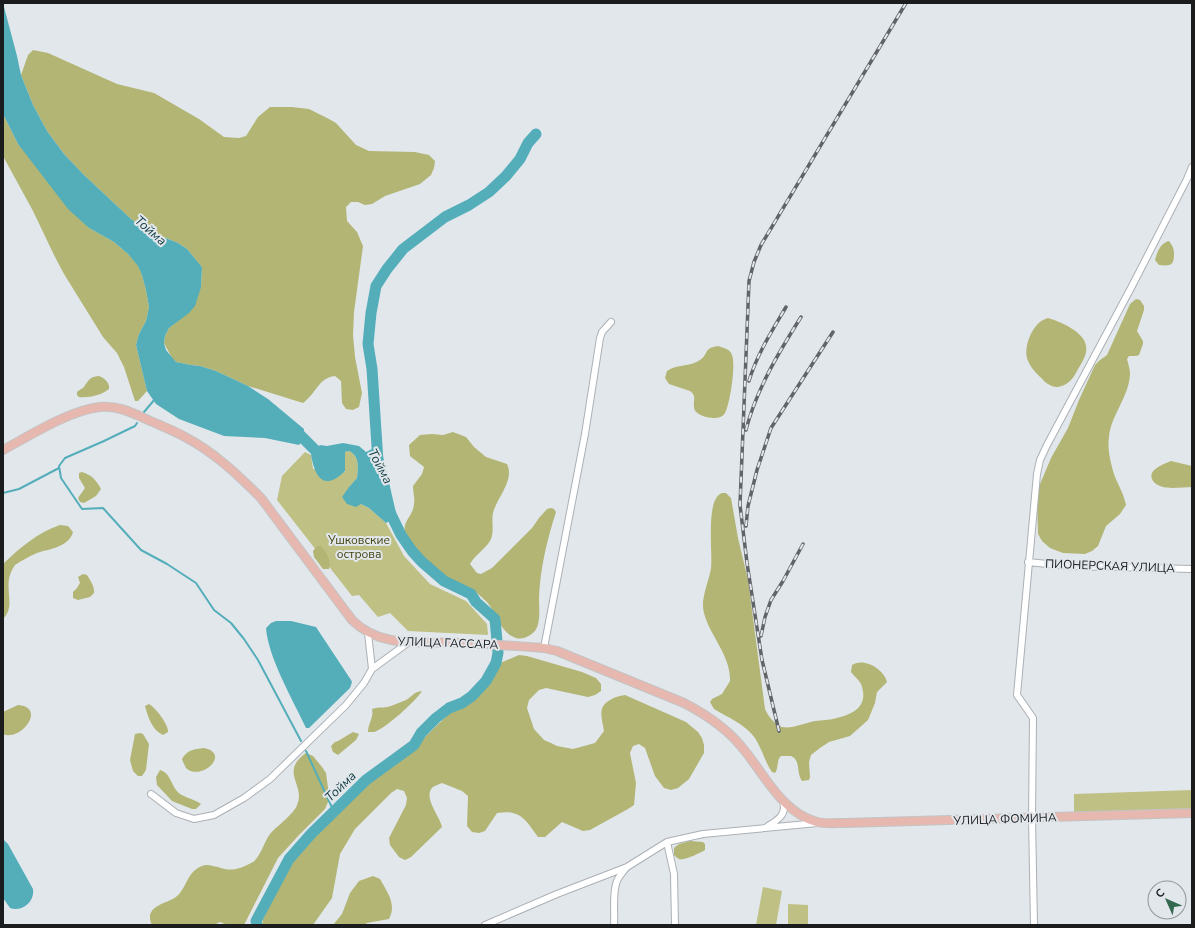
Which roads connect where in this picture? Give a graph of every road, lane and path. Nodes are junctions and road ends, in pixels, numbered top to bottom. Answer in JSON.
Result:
{"nodes":[{"id":1,"x":1192,"y":167,"type":"edge"},
{"id":2,"x":611,"y":322,"type":"dead end"},
{"id":3,"x":3,"y":450,"type":"edge"},
{"id":4,"x":1028,"y":562,"type":"junction"},
{"id":5,"x":1192,"y":569,"type":"edge"},
{"id":6,"x":368,"y":633,"type":"junction"},
{"id":7,"x":409,"y":642,"type":"junction"},
{"id":8,"x":544,"y":648,"type":"junction"},
{"id":9,"x":372,"y":669,"type":"junction"},
{"id":10,"x":151,"y":794,"type":"dead end"},
{"id":11,"x":783,"y":802,"type":"junction"},
{"id":12,"x":1192,"y":813,"type":"edge"},
{"id":13,"x":1032,"y":818,"type":"junction"},
{"id":14,"x":818,"y":823,"type":"junction"},
{"id":15,"x":764,"y":828,"type":"junction"},
{"id":16,"x":667,"y":842,"type":"junction"},
{"id":17,"x":628,"y":867,"type":"junction"},
{"id":18,"x":485,"y":925,"type":"edge"},
{"id":19,"x":614,"y":925,"type":"edge"},
{"id":20,"x":674,"y":925,"type":"edge"},
{"id":21,"x":1034,"y":925,"type":"edge"}],
"edges":[{"from":1,"to":4,"type":"street"},
{"from":2,"to":8,"type":"street"},
{"from":3,"to":6,"type":"main road","name":"УЛИЦА ГАССАРА"},
{"from":4,"to":5,"type":"street","name":"ПИОНЕРСКАЯ УЛИЦА"},
{"from":4,"to":13,"type":"street"},
{"from":6,"to":7,"type":"main road","name":"УЛИЦА ГАССАРА"},
{"from":6,"to":9,"type":"street"},
{"from":7,"to":8,"type":"main road","name":"УЛИЦА ГАССАРА"},
{"from":7,"to":9,"type":"street"},
{"from":8,"to":11,"type":"main road","name":"УЛИЦА ГАССАРА"},
{"from":9,"to":10,"type":"street"},
{"from":11,"to":14,"type":"main road","name":"УЛИЦА ГАССАРА"},
{"from":11,"to":15,"type":"street"},
{"from":12,"to":13,"type":"main road","name":"УЛИЦА ФОМИНА"},
{"from":13,"to":14,"type":"main road","name":"УЛИЦА ФОМИНА"},
{"from":13,"to":21,"type":"street"},
{"from":14,"to":15,"type":"street"},
{"from":15,"to":16,"type":"street"},
{"from":16,"to":17,"type":"street"},
{"from":16,"to":20,"type":"street"},
{"from":17,"to":18,"type":"street"},
{"from":17,"to":19,"type":"street"}]}
